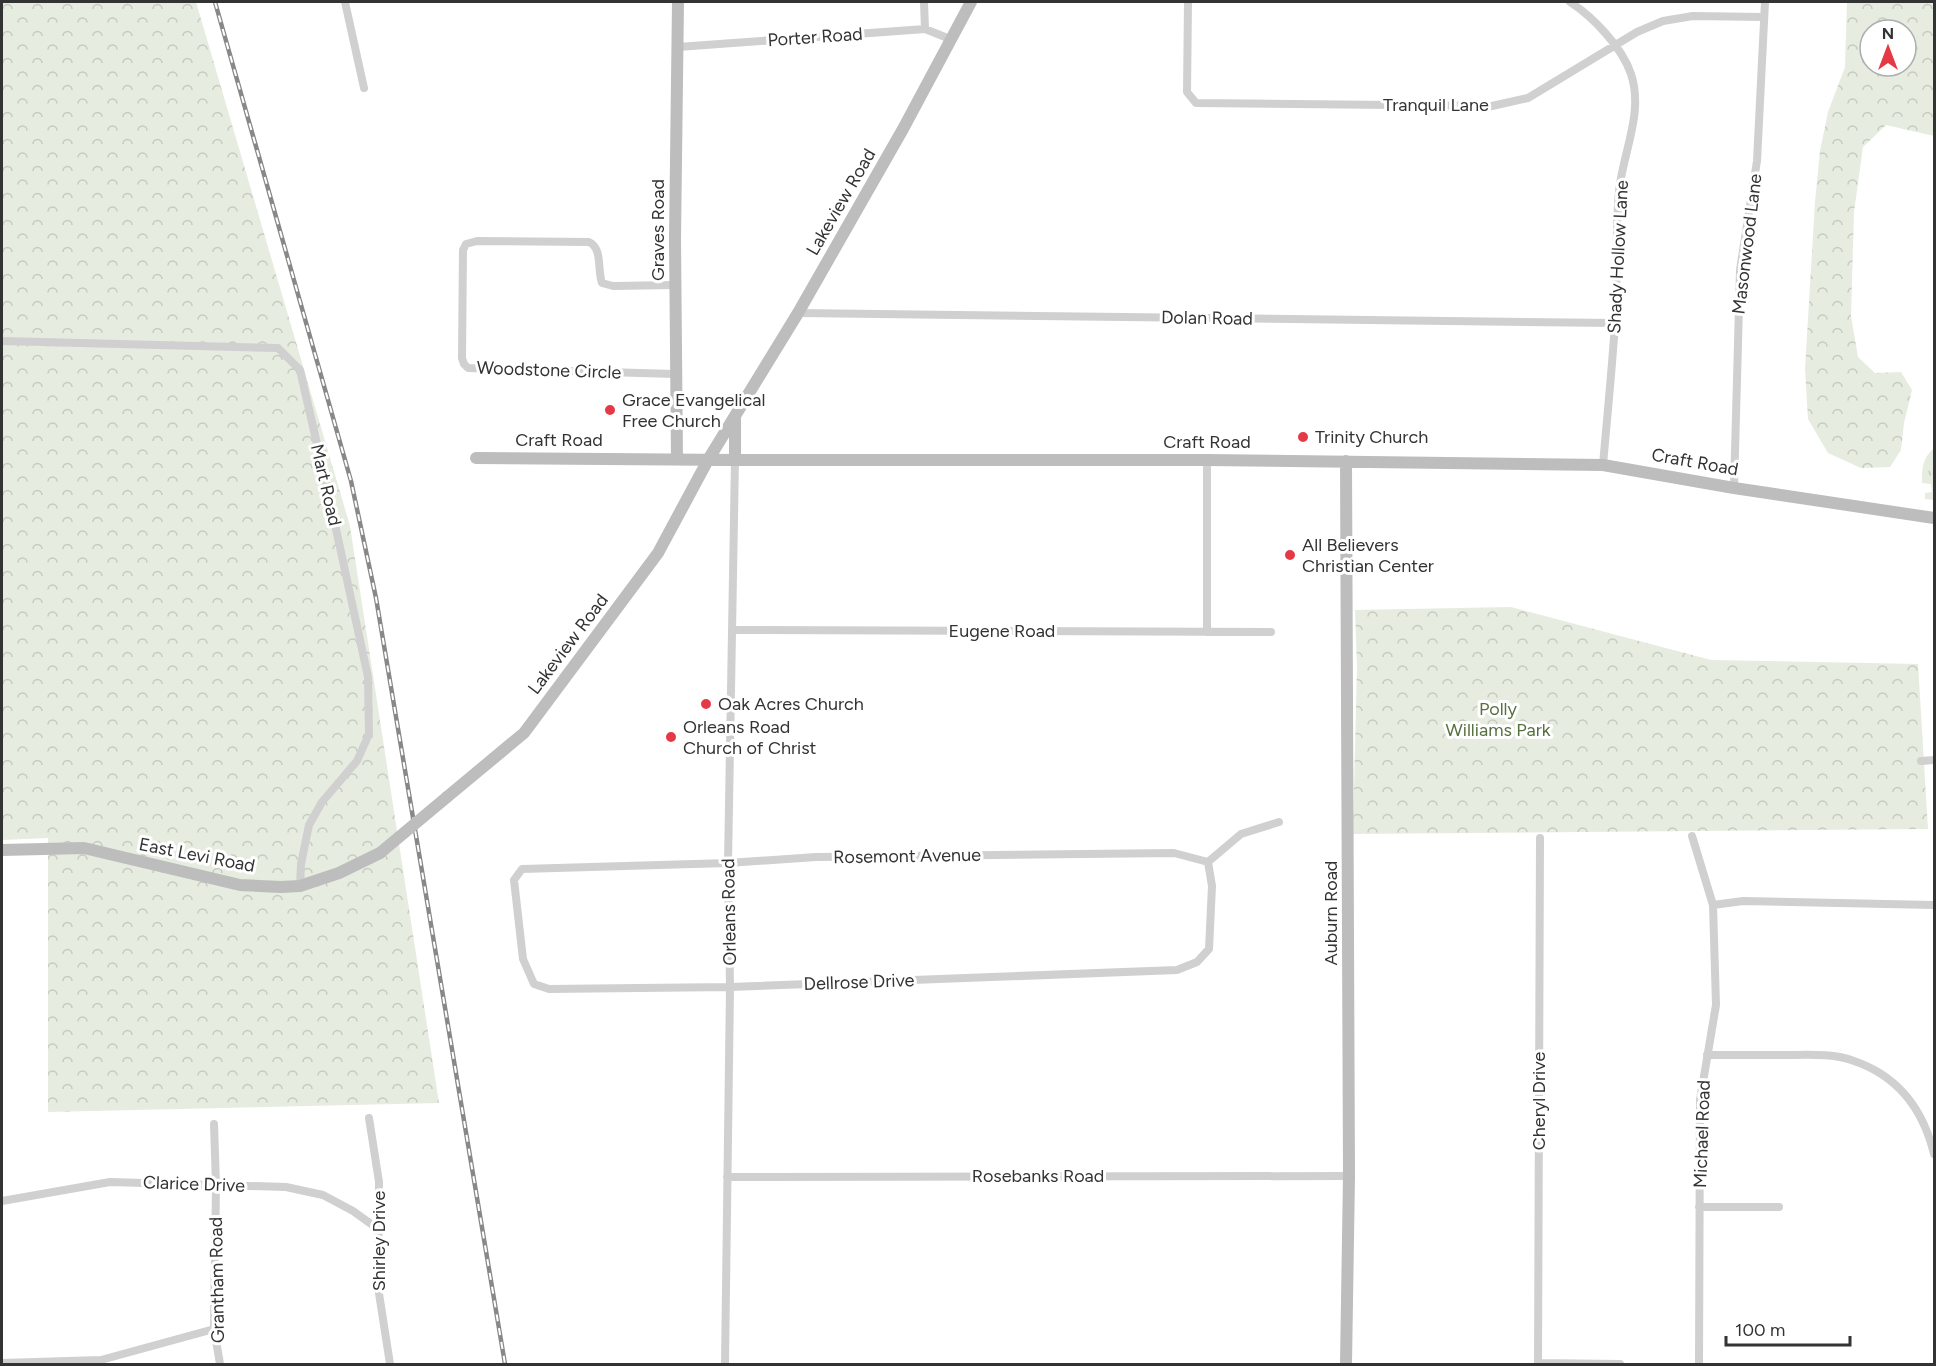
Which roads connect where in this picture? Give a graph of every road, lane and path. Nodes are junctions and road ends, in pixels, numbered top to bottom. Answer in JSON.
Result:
{"nodes":[{"id":1,"x":345,"y":2,"type":"edge"},
{"id":2,"x":678,"y":2,"type":"edge"},
{"id":3,"x":924,"y":2,"type":"edge"},
{"id":4,"x":971,"y":2,"type":"edge"},
{"id":5,"x":1188,"y":2,"type":"edge"},
{"id":6,"x":1570,"y":2,"type":"edge"},
{"id":7,"x":1765,"y":2,"type":"edge"},
{"id":8,"x":1763,"y":17,"type":"junction"},
{"id":9,"x":924,"y":30,"type":"junction"},
{"id":10,"x":950,"y":39,"type":"junction"},
{"id":11,"x":678,"y":46,"type":"junction"},
{"id":12,"x":1614,"y":46,"type":"junction"},
{"id":13,"x":364,"y":88,"type":"dead end"},
{"id":14,"x":675,"y":285,"type":"junction"},
{"id":15,"x":798,"y":313,"type":"junction"},
{"id":16,"x":1615,"y":323,"type":"junction"},
{"id":17,"x":2,"y":341,"type":"edge"},
{"id":18,"x":675,"y":374,"type":"junction"},
{"id":19,"x":735,"y":416,"type":"junction"},
{"id":20,"x":476,"y":458,"type":"dead end"},
{"id":21,"x":677,"y":459,"type":"junction"},
{"id":22,"x":708,"y":460,"type":"junction"},
{"id":23,"x":735,"y":460,"type":"junction"},
{"id":24,"x":1207,"y":460,"type":"junction"},
{"id":25,"x":1346,"y":461,"type":"junction"},
{"id":26,"x":1603,"y":465,"type":"junction"},
{"id":27,"x":1734,"y":488,"type":"junction"},
{"id":28,"x":1935,"y":518,"type":"edge"},
{"id":29,"x":732,"y":630,"type":"junction"},
{"id":30,"x":1207,"y":632,"type":"junction"},
{"id":31,"x":1272,"y":632,"type":"dead end"},
{"id":32,"x":1935,"y":760,"type":"edge"},
{"id":33,"x":1921,"y":761,"type":"dead end"},
{"id":34,"x":1279,"y":822,"type":"dead end"},
{"id":35,"x":1692,"y":836,"type":"dead end"},
{"id":36,"x":1540,"y":838,"type":"dead end"},
{"id":37,"x":2,"y":850,"type":"edge"},
{"id":38,"x":380,"y":853,"type":"joint"},
{"id":39,"x":1208,"y":862,"type":"junction"},
{"id":40,"x":728,"y":863,"type":"junction"},
{"id":41,"x":522,"y":869,"type":"joint"},
{"id":42,"x":300,"y":886,"type":"junction"},
{"id":43,"x":1713,"y":905,"type":"junction"},
{"id":44,"x":1935,"y":905,"type":"edge"},
{"id":45,"x":730,"y":987,"type":"junction"},
{"id":46,"x":1707,"y":1055,"type":"junction"},
{"id":47,"x":369,"y":1118,"type":"dead end"},
{"id":48,"x":214,"y":1124,"type":"dead end"},
{"id":49,"x":1935,"y":1154,"type":"edge"},
{"id":50,"x":1349,"y":1176,"type":"junction"},
{"id":51,"x":726,"y":1177,"type":"junction"},
{"id":52,"x":216,"y":1185,"type":"junction"},
{"id":53,"x":2,"y":1201,"type":"edge"},
{"id":54,"x":1699,"y":1207,"type":"junction"},
{"id":55,"x":1779,"y":1207,"type":"dead end"},
{"id":56,"x":378,"y":1229,"type":"junction"},
{"id":57,"x":214,"y":1329,"type":"junction"},
{"id":58,"x":2,"y":1363,"type":"edge"},
{"id":59,"x":1538,"y":1364,"type":"edge"},
{"id":60,"x":220,"y":1365,"type":"edge"},
{"id":61,"x":390,"y":1365,"type":"edge"},
{"id":62,"x":725,"y":1365,"type":"edge"},
{"id":63,"x":1346,"y":1365,"type":"edge"},
{"id":64,"x":1620,"y":1365,"type":"edge"},
{"id":65,"x":1699,"y":1365,"type":"edge"}],
"edges":[{"from":1,"to":13,"type":"street"},
{"from":2,"to":11,"type":"street","name":"Graves Road"},
{"from":3,"to":9,"type":"street"},
{"from":4,"to":10,"type":"street","name":"Lakeview Road"},
{"from":5,"to":12,"type":"street","name":"Tranquil Lane"},
{"from":6,"to":12,"type":"street","name":"Shady Hollow Lane"},
{"from":7,"to":8,"type":"street","name":"Masonwood Lane"},
{"from":8,"to":12,"type":"street","name":"Tranquil Lane"},
{"from":8,"to":27,"type":"street","name":"Masonwood Lane"},
{"from":9,"to":10,"type":"street","name":"Porter Road"},
{"from":9,"to":11,"type":"street","name":"Porter Road"},
{"from":10,"to":15,"type":"street","name":"Lakeview Road"},
{"from":11,"to":14,"type":"street","name":"Graves Road"},
{"from":12,"to":16,"type":"street","name":"Shady Hollow Lane"},
{"from":14,"to":18,"type":"street","name":"Graves Road"},
{"from":14,"to":18,"type":"street","name":"Woodstone Circle"},
{"from":15,"to":16,"type":"street","name":"Dolan Road"},
{"from":15,"to":19,"type":"street","name":"Lakeview Road"},
{"from":16,"to":26,"type":"street","name":"Shady Hollow Lane"},
{"from":17,"to":42,"type":"street","name":"Mart Road"},
{"from":18,"to":21,"type":"street","name":"Graves Road"},
{"from":19,"to":22,"type":"street","name":"Lakeview Road"},
{"from":19,"to":23,"type":"street"},
{"from":20,"to":21,"type":"street","name":"Craft Road"},
{"from":21,"to":22,"type":"street","name":"Craft Road"},
{"from":22,"to":23,"type":"street","name":"Craft Road"},
{"from":22,"to":38,"type":"street","name":"Lakeview Road","bridge":true},
{"from":23,"to":24,"type":"street","name":"Craft Road"},
{"from":23,"to":29,"type":"street","name":"Orleans Road"},
{"from":24,"to":25,"type":"street","name":"Craft Road"},
{"from":24,"to":30,"type":"street"},
{"from":25,"to":26,"type":"street","name":"Craft Road"},
{"from":25,"to":50,"type":"street","name":"Auburn Road"},
{"from":26,"to":27,"type":"street","name":"Craft Road"},
{"from":27,"to":28,"type":"street","name":"Craft Road"},
{"from":29,"to":30,"type":"street","name":"Eugene Road"},
{"from":29,"to":40,"type":"street","name":"Orleans Road"},
{"from":30,"to":31,"type":"street","name":"Eugene Road"},
{"from":32,"to":33,"type":"street"},
{"from":34,"to":39,"type":"street"},
{"from":35,"to":43,"type":"street","name":"Michael Road"},
{"from":36,"to":59,"type":"street","name":"Cheryl Drive"},
{"from":37,"to":42,"type":"street","name":"East Levi Road"},
{"from":38,"to":42,"type":"street","name":"East Levi Road"},
{"from":39,"to":40,"type":"street","name":"Rosemont Avenue"},
{"from":39,"to":45,"type":"street","name":"Dellrose Drive"},
{"from":40,"to":41,"type":"street","name":"Rosemont Avenue"},
{"from":40,"to":45,"type":"street","name":"Orleans Road"},
{"from":41,"to":45,"type":"street","name":"Dellrose Drive"},
{"from":43,"to":44,"type":"street"},
{"from":43,"to":46,"type":"street","name":"Michael Road"},
{"from":45,"to":51,"type":"street","name":"Orleans Road"},
{"from":46,"to":49,"type":"street"},
{"from":46,"to":54,"type":"street","name":"Michael Road"},
{"from":47,"to":56,"type":"street","name":"Shirley Drive"},
{"from":48,"to":52,"type":"street","name":"Grantham Road"},
{"from":50,"to":51,"type":"street","name":"Rosebanks Road"},
{"from":50,"to":63,"type":"street","name":"Auburn Road"},
{"from":51,"to":62,"type":"street","name":"Orleans Road"},
{"from":52,"to":53,"type":"street","name":"Clarice Drive"},
{"from":52,"to":56,"type":"street","name":"Clarice Drive"},
{"from":52,"to":57,"type":"street","name":"Grantham Road"},
{"from":54,"to":55,"type":"street"},
{"from":54,"to":65,"type":"street","name":"Michael Road"},
{"from":56,"to":61,"type":"street","name":"Shirley Drive"},
{"from":57,"to":58,"type":"street"},
{"from":57,"to":60,"type":"street","name":"Grantham Road"},
{"from":59,"to":64,"type":"street"}]}
